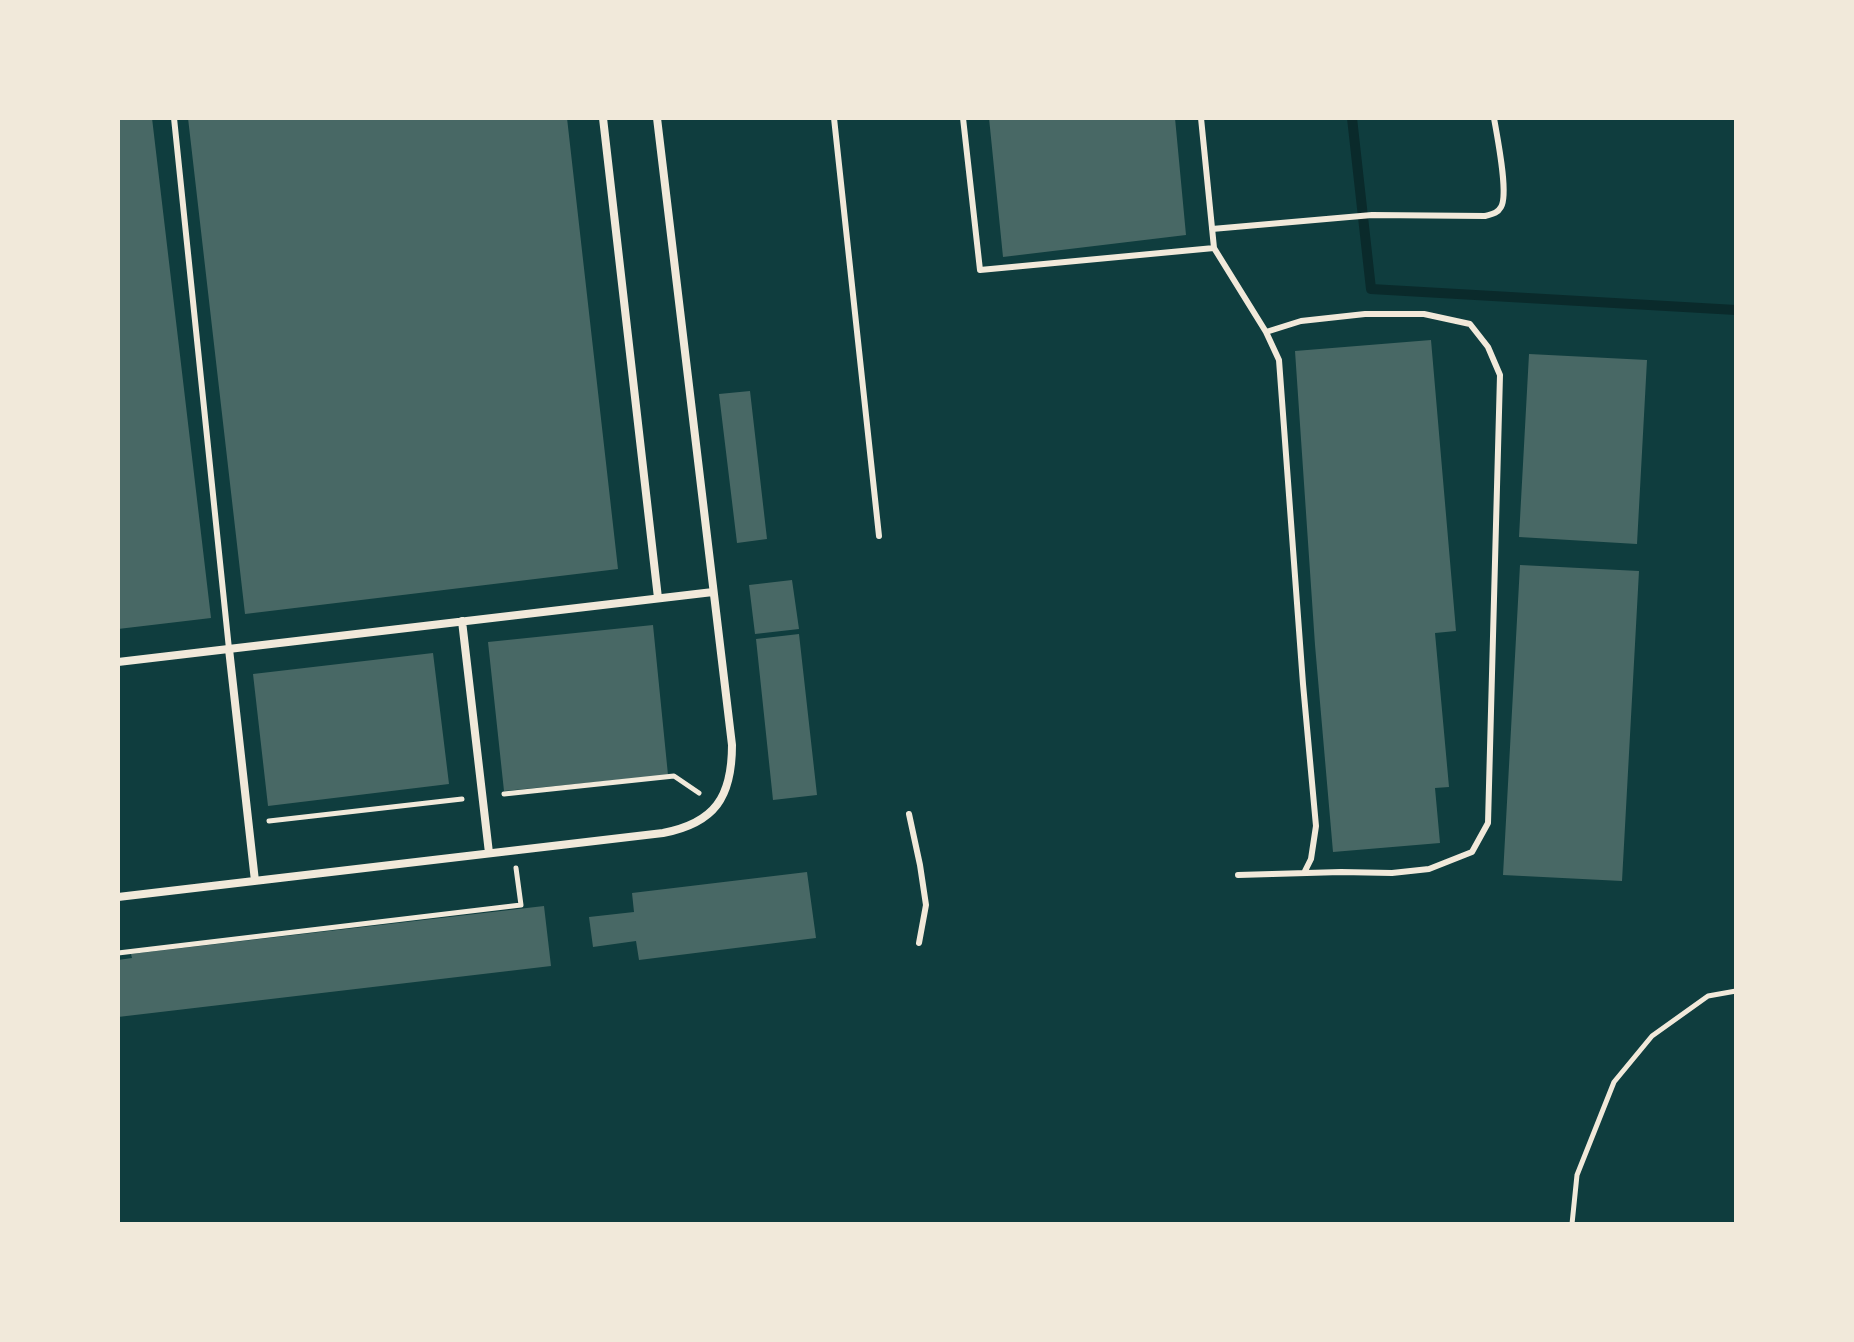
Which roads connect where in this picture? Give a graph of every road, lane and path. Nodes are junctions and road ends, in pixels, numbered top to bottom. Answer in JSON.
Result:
{"nodes":[{"id":1,"x":174,"y":118,"type":"edge"},
{"id":2,"x":603,"y":118,"type":"edge"},
{"id":3,"x":657,"y":118,"type":"edge"},
{"id":4,"x":834,"y":118,"type":"edge"},
{"id":5,"x":963,"y":118,"type":"edge"},
{"id":6,"x":1201,"y":118,"type":"edge"},
{"id":7,"x":1494,"y":118,"type":"edge"},
{"id":8,"x":1212,"y":229,"type":"junction"},
{"id":9,"x":1214,"y":248,"type":"junction"},
{"id":10,"x":1266,"y":332,"type":"junction"},
{"id":11,"x":879,"y":536,"type":"dead end"},
{"id":12,"x":713,"y":592,"type":"junction"},
{"id":13,"x":658,"y":598,"type":"junction"},
{"id":14,"x":462,"y":621,"type":"junction"},
{"id":15,"x":229,"y":649,"type":"junction"},
{"id":16,"x":118,"y":662,"type":"edge"},
{"id":17,"x":909,"y":814,"type":"dead end"},
{"id":18,"x":514,"y":851,"type":"junction"},
{"id":19,"x":489,"y":853,"type":"junction"},
{"id":20,"x":1304,"y":873,"type":"junction"},
{"id":21,"x":1238,"y":875,"type":"dead end"},
{"id":22,"x":255,"y":881,"type":"junction"},
{"id":23,"x":118,"y":897,"type":"edge"},
{"id":24,"x":919,"y":943,"type":"dead end"},
{"id":25,"x":118,"y":953,"type":"edge"},
{"id":26,"x":1736,"y":991,"type":"edge"},
{"id":27,"x":1572,"y":1224,"type":"edge"}],
"edges":[{"from":1,"to":15,"type":"lane"},
{"from":2,"to":13,"type":"street"},
{"from":3,"to":12,"type":"street"},
{"from":4,"to":11,"type":"lane"},
{"from":5,"to":9,"type":"lane"},
{"from":6,"to":8,"type":"lane"},
{"from":7,"to":8,"type":"lane"},
{"from":8,"to":9,"type":"lane"},
{"from":9,"to":10,"type":"lane"},
{"from":10,"to":20,"type":"lane"},
{"from":10,"to":20,"type":"lane"},
{"from":12,"to":13,"type":"street"},
{"from":12,"to":18,"type":"street"},
{"from":13,"to":14,"type":"street"},
{"from":14,"to":15,"type":"street"},
{"from":14,"to":19,"type":"street"},
{"from":15,"to":16,"type":"street"},
{"from":15,"to":22,"type":"street"},
{"from":17,"to":24,"type":"lane"},
{"from":18,"to":19,"type":"street"},
{"from":18,"to":25,"type":"path"},
{"from":19,"to":22,"type":"street"},
{"from":20,"to":21,"type":"lane"},
{"from":22,"to":23,"type":"street"},
{"from":26,"to":27,"type":"path"}]}
